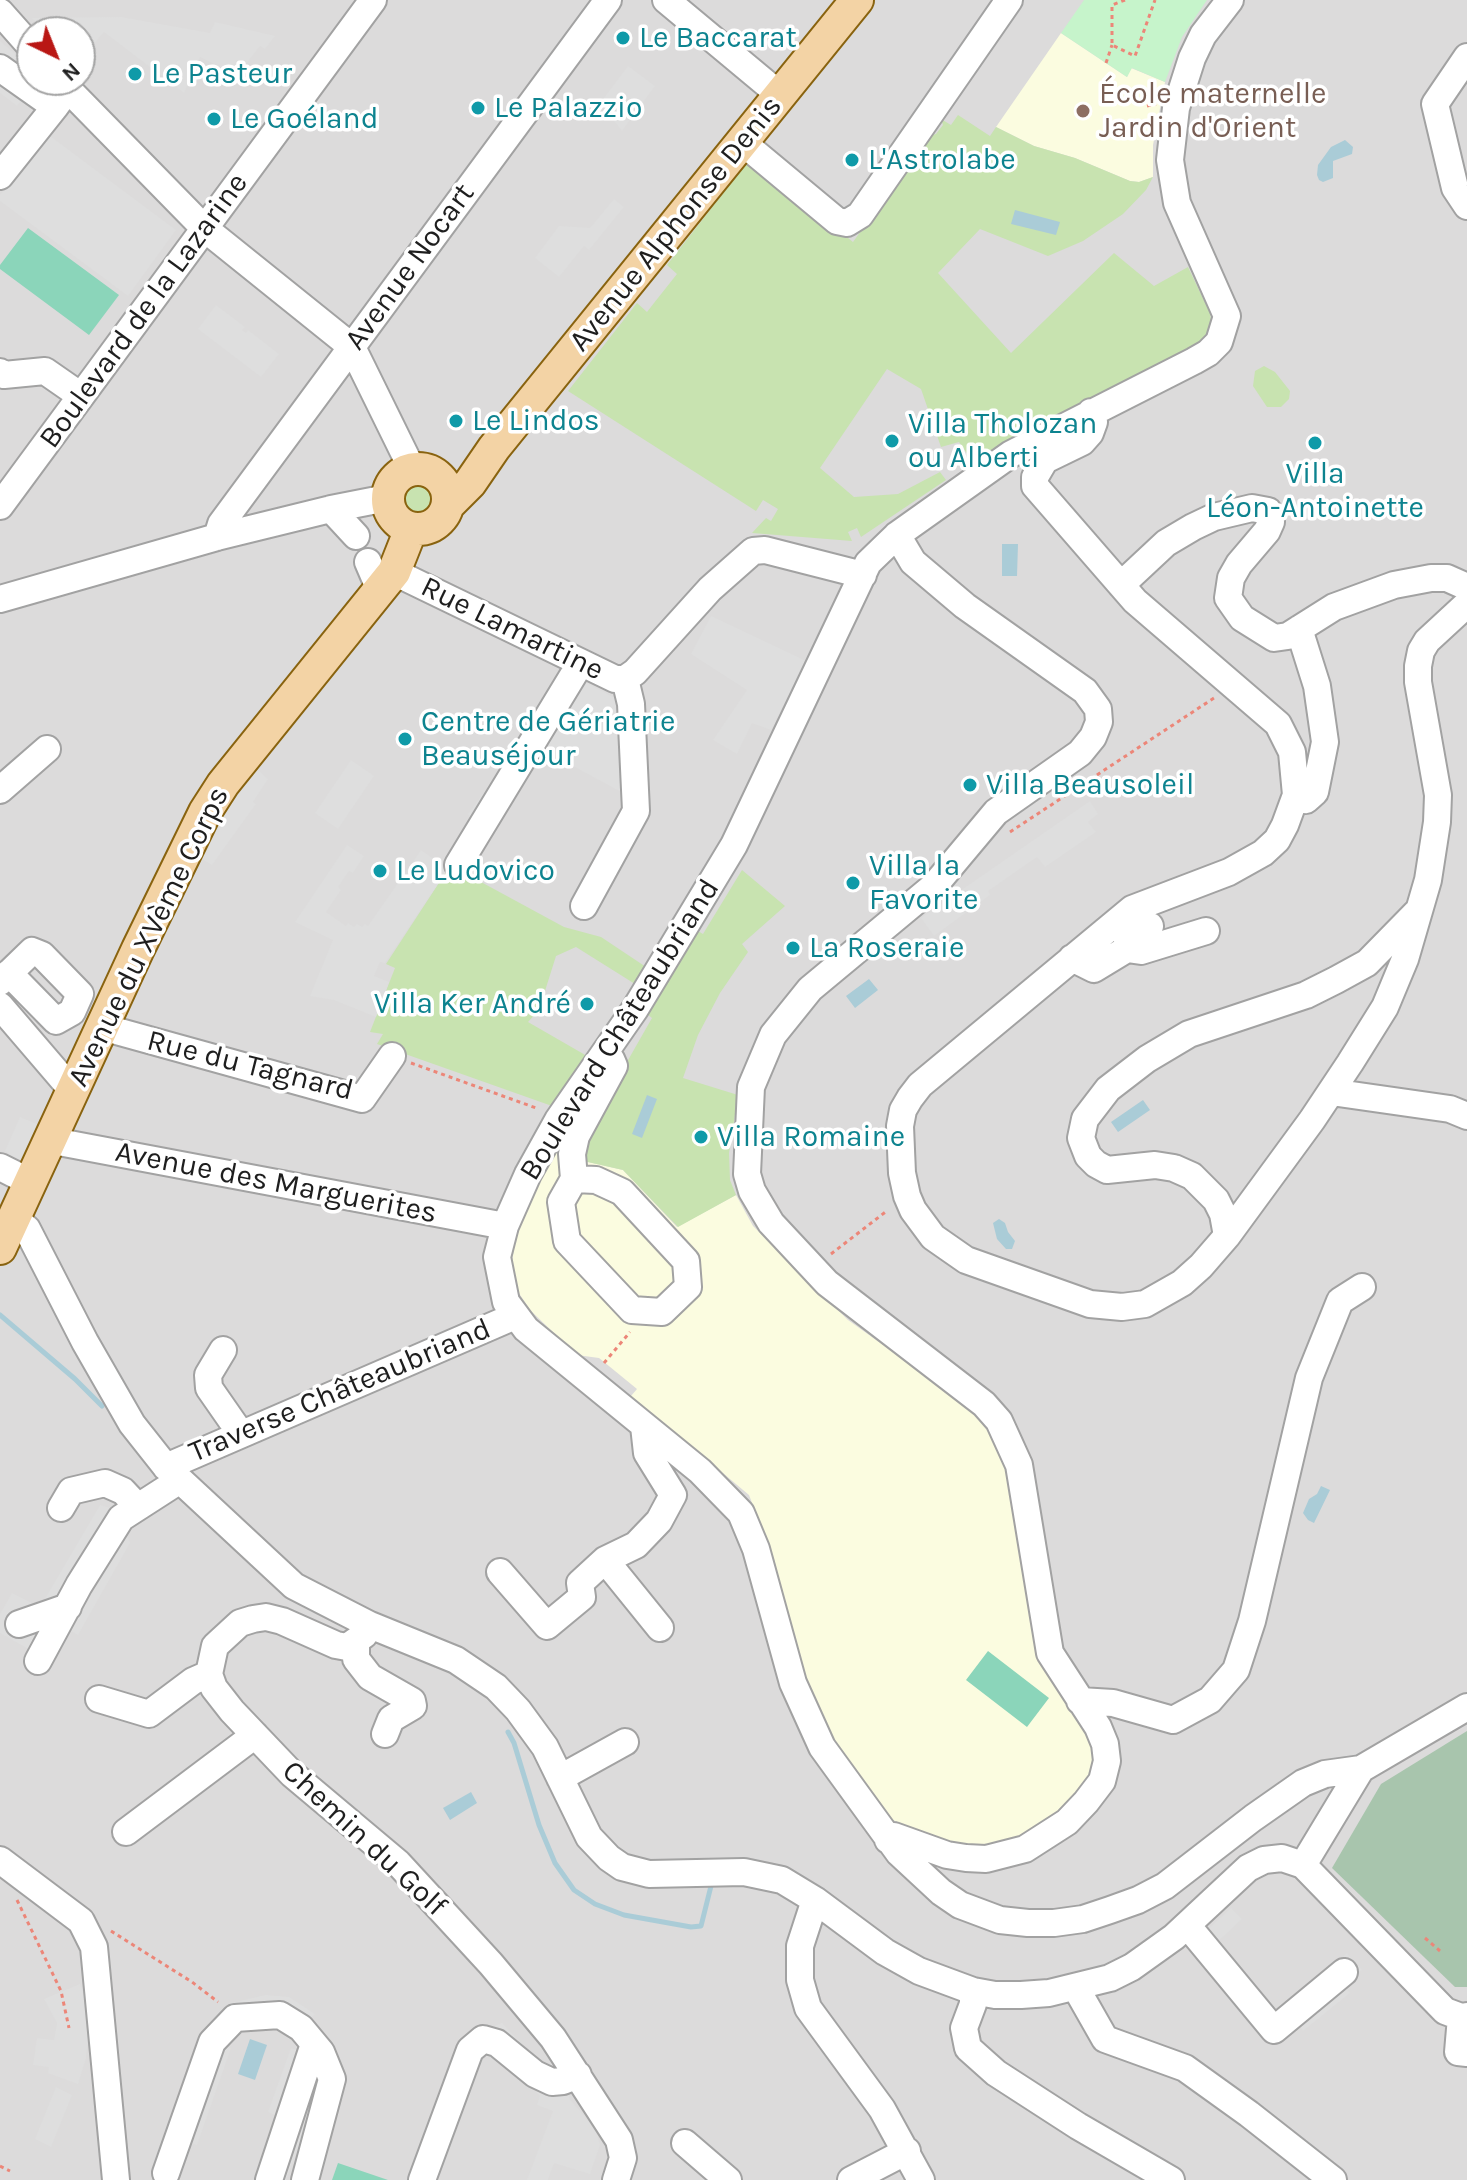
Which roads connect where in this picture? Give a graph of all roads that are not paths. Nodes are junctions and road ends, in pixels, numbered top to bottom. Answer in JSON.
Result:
{"nodes":[{"id":1,"x":373,"y":0,"type":"edge"},
{"id":2,"x":608,"y":0,"type":"edge"},
{"id":3,"x":666,"y":0,"type":"edge"},
{"id":4,"x":857,"y":0,"type":"edge"},
{"id":5,"x":1009,"y":0,"type":"edge"},
{"id":6,"x":1230,"y":0,"type":"edge"},
{"id":7,"x":0,"y":12,"type":"edge"},
{"id":8,"x":16,"y":30,"type":"edge"},
{"id":9,"x":1467,"y":57,"type":"edge"},
{"id":10,"x":780,"y":95,"type":"junction"},
{"id":11,"x":58,"y":96,"type":"edge"},
{"id":12,"x":63,"y":96,"type":"edge"},
{"id":13,"x":742,"y":142,"type":"junction"},
{"id":14,"x":0,"y":176,"type":"edge"},
{"id":15,"x":1467,"y":206,"type":"edge"},
{"id":16,"x":204,"y":228,"type":"junction"},
{"id":17,"x":352,"y":347,"type":"junction"},
{"id":18,"x":0,"y":372,"type":"edge"},
{"id":19,"x":81,"y":396,"type":"junction"},
{"id":20,"x":1091,"y":412,"type":"junction"},
{"id":21,"x":433,"y":484,"type":"junction"},
{"id":22,"x":387,"y":498,"type":"junction"},
{"id":23,"x":0,"y":506,"type":"edge"},
{"id":24,"x":331,"y":509,"type":"junction"},
{"id":25,"x":411,"y":529,"type":"junction"},
{"id":26,"x":897,"y":535,"type":"junction"},
{"id":27,"x":356,"y":536,"type":"dead end"},
{"id":28,"x":217,"y":537,"type":"junction"},
{"id":29,"x":381,"y":575,"type":"junction"},
{"id":30,"x":863,"y":575,"type":"junction"},
{"id":31,"x":1121,"y":585,"type":"junction"},
{"id":32,"x":1467,"y":587,"type":"edge"},
{"id":33,"x":0,"y":599,"type":"edge"},
{"id":34,"x":1467,"y":604,"type":"edge"},
{"id":35,"x":1299,"y":629,"type":"junction"},
{"id":36,"x":580,"y":664,"type":"junction"},
{"id":37,"x":625,"y":679,"type":"junction"},
{"id":38,"x":47,"y":749,"type":"dead end"},
{"id":39,"x":0,"y":790,"type":"edge"},
{"id":40,"x":1296,"y":795,"type":"junction"},
{"id":41,"x":458,"y":865,"type":"dead end"},
{"id":42,"x":584,"y":906,"type":"dead end"},
{"id":43,"x":1420,"y":909,"type":"junction"},
{"id":44,"x":1150,"y":926,"type":"dead end"},
{"id":45,"x":1206,"y":931,"type":"dead end"},
{"id":46,"x":1127,"y":949,"type":"junction"},
{"id":47,"x":1072,"y":958,"type":"junction"},
{"id":48,"x":4,"y":977,"type":"edge"},
{"id":49,"x":80,"y":994,"type":"junction"},
{"id":50,"x":0,"y":1006,"type":"edge"},
{"id":51,"x":107,"y":1017,"type":"junction"},
{"id":52,"x":603,"y":1054,"type":"junction"},
{"id":53,"x":392,"y":1056,"type":"road end"},
{"id":54,"x":72,"y":1090,"type":"junction"},
{"id":55,"x":1331,"y":1092,"type":"junction"},
{"id":56,"x":1467,"y":1116,"type":"edge"},
{"id":57,"x":48,"y":1140,"type":"junction"},
{"id":58,"x":0,"y":1167,"type":"edge"},
{"id":59,"x":574,"y":1179,"type":"junction"},
{"id":60,"x":30,"y":1182,"type":"junction"},
{"id":61,"x":14,"y":1218,"type":"junction"},
{"id":62,"x":505,"y":1226,"type":"junction"},
{"id":63,"x":1227,"y":1236,"type":"junction"},
{"id":64,"x":0,"y":1248,"type":"edge"},
{"id":65,"x":1362,"y":1287,"type":"dead end"},
{"id":66,"x":515,"y":1316,"type":"junction"},
{"id":67,"x":223,"y":1350,"type":"dead end"},
{"id":68,"x":644,"y":1426,"type":"junction"},
{"id":69,"x":241,"y":1434,"type":"junction"},
{"id":70,"x":173,"y":1473,"type":"junction"},
{"id":71,"x":137,"y":1506,"type":"junction"},
{"id":72,"x":61,"y":1508,"type":"dead end"},
{"id":73,"x":605,"y":1560,"type":"junction"},
{"id":74,"x":500,"y":1572,"type":"dead end"},
{"id":75,"x":68,"y":1607,"type":"junction"},
{"id":76,"x":19,"y":1624,"type":"dead end"},
{"id":77,"x":660,"y":1628,"type":"dead end"},
{"id":78,"x":363,"y":1633,"type":"junction"},
{"id":79,"x":38,"y":1661,"type":"dead end"},
{"id":80,"x":209,"y":1674,"type":"junction"},
{"id":81,"x":99,"y":1699,"type":"dead end"},
{"id":82,"x":1080,"y":1701,"type":"junction"},
{"id":83,"x":1467,"y":1707,"type":"edge"},
{"id":84,"x":385,"y":1734,"type":"dead end"},
{"id":85,"x":255,"y":1735,"type":"junction"},
{"id":86,"x":625,"y":1742,"type":"dead end"},
{"id":87,"x":1361,"y":1769,"type":"junction"},
{"id":88,"x":560,"y":1778,"type":"junction"},
{"id":89,"x":126,"y":1832,"type":"dead end"},
{"id":90,"x":888,"y":1840,"type":"junction"},
{"id":91,"x":0,"y":1860,"type":"edge"},
{"id":92,"x":1303,"y":1865,"type":"junction"},
{"id":93,"x":815,"y":1900,"type":"junction"},
{"id":94,"x":1187,"y":1925,"type":"junction"},
{"id":95,"x":1344,"y":1972,"type":"dead end"},
{"id":96,"x":1076,"y":1988,"type":"junction"},
{"id":97,"x":973,"y":1991,"type":"junction"},
{"id":98,"x":1464,"y":2016,"type":"edge"},
{"id":99,"x":314,"y":2044,"type":"junction"},
{"id":100,"x":1467,"y":2053,"type":"edge"},
{"id":101,"x":578,"y":2075,"type":"junction"},
{"id":102,"x":685,"y":2143,"type":"dead end"},
{"id":103,"x":907,"y":2151,"type":"junction"},
{"id":104,"x":166,"y":2173,"type":"dead end"},
{"id":105,"x":116,"y":2180,"type":"edge"},
{"id":106,"x":269,"y":2180,"type":"edge"},
{"id":107,"x":305,"y":2180,"type":"edge"},
{"id":108,"x":422,"y":2180,"type":"edge"},
{"id":109,"x":616,"y":2180,"type":"edge"},
{"id":110,"x":728,"y":2180,"type":"edge"},
{"id":111,"x":851,"y":2180,"type":"edge"},
{"id":112,"x":921,"y":2180,"type":"edge"},
{"id":113,"x":1171,"y":2180,"type":"edge"},
{"id":114,"x":1333,"y":2180,"type":"edge"}],
"edges":[{"from":1,"to":16,"type":"street","name":"Boulevard de la Lazarine"},
{"from":2,"to":17,"type":"street","name":"Avenue Nocart"},
{"from":3,"to":10,"type":"street"},
{"from":4,"to":10,"type":"main road","name":"Avenue Alphonse Denis"},
{"from":5,"to":13,"type":"street"},
{"from":6,"to":20,"type":"street","name":"Boulevard Châteaubriand"},
{"from":7,"to":8,"type":"street"},
{"from":9,"to":15,"type":"street"},
{"from":10,"to":13,"type":"main road","name":"Avenue Alphonse Denis"},
{"from":11,"to":14,"type":"street"},
{"from":12,"to":16,"type":"street"},
{"from":13,"to":21,"type":"main road","name":"Avenue Alphonse Denis"},
{"from":16,"to":17,"type":"street"},
{"from":16,"to":19,"type":"street","name":"Boulevard de la Lazarine"},
{"from":17,"to":21,"type":"street"},
{"from":17,"to":28,"type":"street","name":"Avenue Nocart"},
{"from":18,"to":19,"type":"street"},
{"from":19,"to":23,"type":"street","name":"Boulevard de la Lazarine"},
{"from":20,"to":26,"type":"street","name":"Boulevard Châteaubriand"},
{"from":20,"to":31,"type":"street"},
{"from":21,"to":22,"type":"main road"},
{"from":21,"to":25,"type":"main road"},
{"from":22,"to":24,"type":"street"},
{"from":22,"to":25,"type":"main road"},
{"from":24,"to":27,"type":"street"},
{"from":24,"to":28,"type":"street"},
{"from":25,"to":29,"type":"main road","name":"Avenue du XVème Corps"},
{"from":26,"to":30,"type":"street","name":"Boulevard Châteaubriand"},
{"from":26,"to":82,"type":"street"},
{"from":28,"to":33,"type":"street"},
{"from":29,"to":36,"type":"street","name":"Rue Lamartine"},
{"from":29,"to":51,"type":"main road","name":"Avenue du XVème Corps"},
{"from":30,"to":37,"type":"street","name":"Rue Lamartine"},
{"from":30,"to":52,"type":"street","name":"Boulevard Châteaubriand"},
{"from":31,"to":35,"type":"street"},
{"from":31,"to":40,"type":"street"},
{"from":32,"to":35,"type":"street"},
{"from":34,"to":43,"type":"street"},
{"from":35,"to":40,"type":"street"},
{"from":36,"to":37,"type":"street","name":"Rue Lamartine"},
{"from":36,"to":41,"type":"street"},
{"from":37,"to":42,"type":"street"},
{"from":38,"to":39,"type":"street"},
{"from":40,"to":47,"type":"street"},
{"from":43,"to":55,"type":"street"},
{"from":43,"to":63,"type":"street"},
{"from":44,"to":46,"type":"street"},
{"from":45,"to":46,"type":"street"},
{"from":46,"to":47,"type":"street"},
{"from":47,"to":63,"type":"street"},
{"from":48,"to":49,"type":"street"},
{"from":48,"to":49,"type":"street"},
{"from":49,"to":51,"type":"street"},
{"from":50,"to":54,"type":"street"},
{"from":51,"to":53,"type":"street","name":"Rue du Tagnard"},
{"from":51,"to":54,"type":"main road","name":"Avenue du XVème Corps"},
{"from":52,"to":59,"type":"street"},
{"from":52,"to":62,"type":"street","name":"Boulevard Châteaubriand"},
{"from":54,"to":57,"type":"main road","name":"Avenue du XVème Corps"},
{"from":55,"to":56,"type":"street"},
{"from":55,"to":63,"type":"street"},
{"from":57,"to":60,"type":"main road","name":"Avenue du XVème Corps"},
{"from":57,"to":62,"type":"street","name":"Avenue des Marguerites"},
{"from":58,"to":60,"type":"street"},
{"from":59,"to":59,"type":"street"},
{"from":60,"to":61,"type":"main road","name":"Avenue du XVème Corps"},
{"from":61,"to":64,"type":"main road","name":"Avenue du XVème Corps"},
{"from":61,"to":70,"type":"street"},
{"from":62,"to":66,"type":"street","name":"Boulevard Châteaubriand"},
{"from":65,"to":82,"type":"street"},
{"from":66,"to":68,"type":"street","name":"Boulevard Châteaubriand"},
{"from":66,"to":69,"type":"street","name":"Traverse Châteaubriand"},
{"from":67,"to":69,"type":"street"},
{"from":68,"to":73,"type":"street"},
{"from":68,"to":90,"type":"street","name":"Boulevard Châteaubriand"},
{"from":69,"to":70,"type":"street","name":"Traverse Châteaubriand"},
{"from":70,"to":71,"type":"street","name":"Traverse Châteaubriand"},
{"from":70,"to":78,"type":"street"},
{"from":71,"to":72,"type":"street"},
{"from":71,"to":75,"type":"street","name":"Traverse Châteaubriand"},
{"from":73,"to":74,"type":"street"},
{"from":73,"to":77,"type":"street"},
{"from":75,"to":76,"type":"street"},
{"from":75,"to":79,"type":"street","name":"Traverse Châteaubriand"},
{"from":78,"to":80,"type":"street"},
{"from":78,"to":84,"type":"street"},
{"from":78,"to":88,"type":"street"},
{"from":80,"to":81,"type":"street"},
{"from":80,"to":85,"type":"street","name":"Chemin du Golf"},
{"from":82,"to":90,"type":"street"},
{"from":83,"to":87,"type":"street"},
{"from":85,"to":89,"type":"street"},
{"from":85,"to":101,"type":"street","name":"Chemin du Golf"},
{"from":86,"to":88,"type":"street"},
{"from":87,"to":90,"type":"street","name":"Boulevard Châteaubriand"},
{"from":87,"to":92,"type":"street"},
{"from":88,"to":93,"type":"street"},
{"from":91,"to":105,"type":"street"},
{"from":92,"to":94,"type":"street"},
{"from":92,"to":98,"type":"street"},
{"from":93,"to":97,"type":"street"},
{"from":93,"to":103,"type":"street"},
{"from":94,"to":95,"type":"street"},
{"from":94,"to":96,"type":"street"},
{"from":96,"to":97,"type":"street"},
{"from":96,"to":114,"type":"street"},
{"from":97,"to":113,"type":"street"},
{"from":98,"to":100,"type":"street"},
{"from":99,"to":104,"type":"street"},
{"from":99,"to":106,"type":"street"},
{"from":99,"to":107,"type":"street"},
{"from":101,"to":108,"type":"street"},
{"from":101,"to":109,"type":"street","name":"Chemin du Golf"},
{"from":102,"to":110,"type":"street"},
{"from":103,"to":111,"type":"street"},
{"from":103,"to":112,"type":"street"}]}
